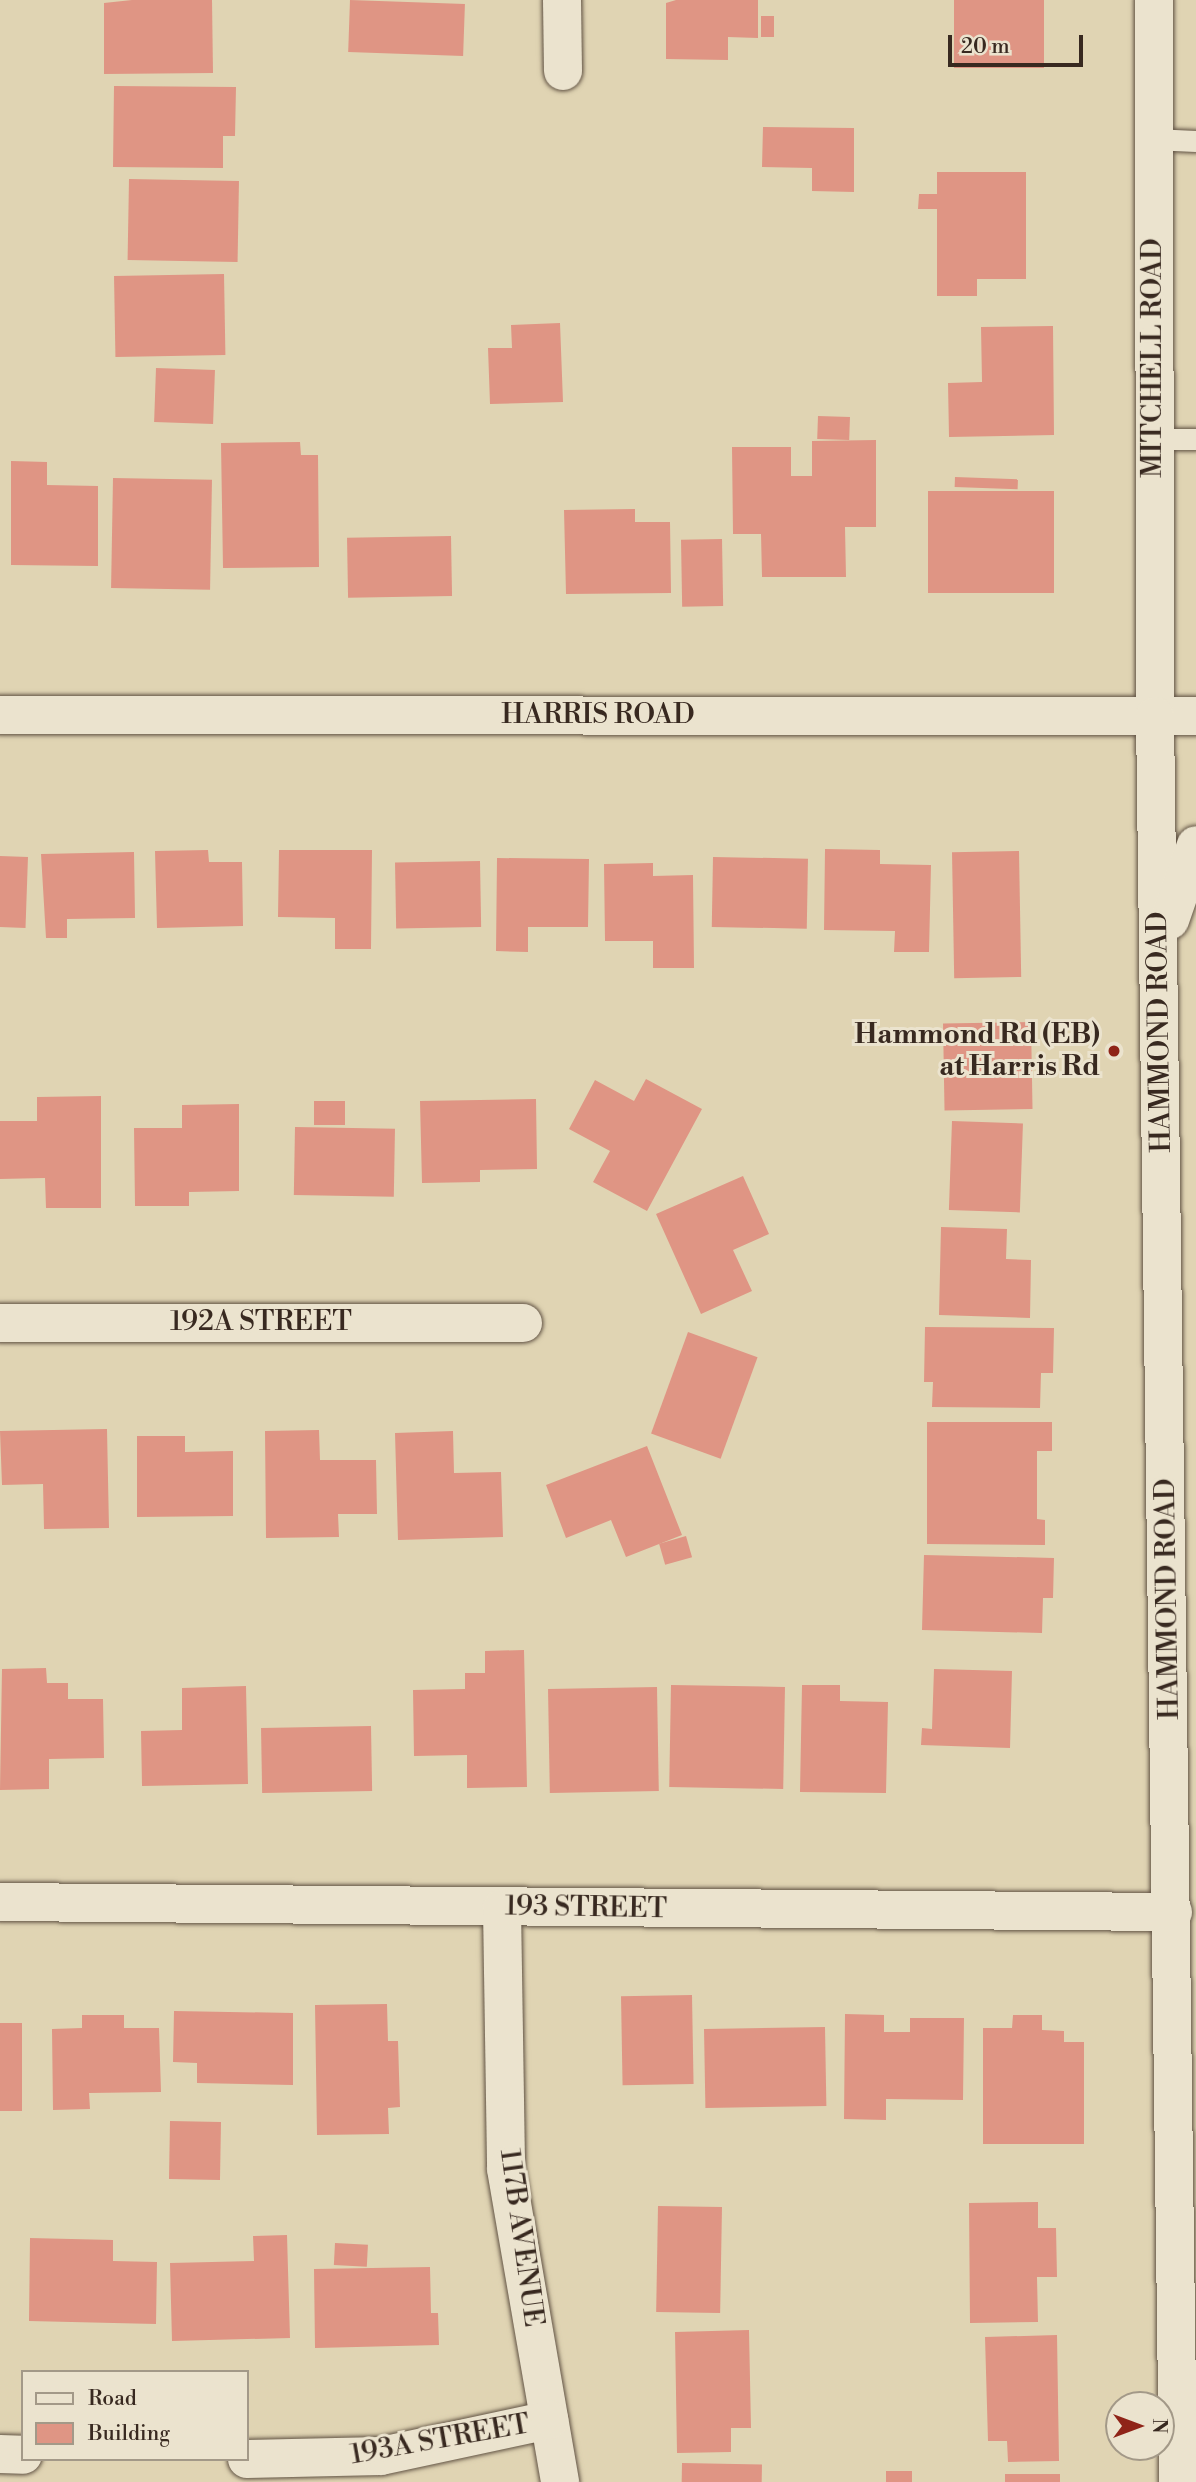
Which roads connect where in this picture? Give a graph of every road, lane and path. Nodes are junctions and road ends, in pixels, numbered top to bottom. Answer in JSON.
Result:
{"nodes":[{"id":1,"x":562,"y":0,"type":"edge"},
{"id":2,"x":1154,"y":0,"type":"edge"},
{"id":3,"x":563,"y":71,"type":"dead end"},
{"id":4,"x":1152,"y":139,"type":"junction"},
{"id":5,"x":1196,"y":141,"type":"edge"},
{"id":6,"x":1153,"y":439,"type":"junction"},
{"id":7,"x":1196,"y":439,"type":"edge"},
{"id":8,"x":0,"y":715,"type":"edge"},
{"id":9,"x":1155,"y":716,"type":"junction"},
{"id":10,"x":1196,"y":716,"type":"edge"},
{"id":11,"x":1196,"y":845,"type":"edge"},
{"id":12,"x":1159,"y":959,"type":"junction"},
{"id":13,"x":0,"y":1323,"type":"edge"},
{"id":14,"x":523,"y":1323,"type":"dead end"},
{"id":15,"x":0,"y":1902,"type":"edge"},
{"id":16,"x":502,"y":1908,"type":"junction"},
{"id":17,"x":1173,"y":1912,"type":"junction"},
{"id":18,"x":549,"y":2420,"type":"junction"},
{"id":19,"x":0,"y":2454,"type":"edge"},
{"id":20,"x":21,"y":2455,"type":"edge"},
{"id":21,"x":248,"y":2459,"type":"edge"},
{"id":22,"x":560,"y":2482,"type":"edge"},
{"id":23,"x":1178,"y":2482,"type":"edge"}],
"edges":[{"from":1,"to":3,"type":"street"},
{"from":2,"to":4,"type":"street","name":"MITCHELL ROAD"},
{"from":4,"to":5,"type":"lane"},
{"from":4,"to":6,"type":"street","name":"MITCHELL ROAD"},
{"from":6,"to":7,"type":"lane"},
{"from":6,"to":9,"type":"street","name":"MITCHELL ROAD"},
{"from":8,"to":9,"type":"street","name":"HARRIS ROAD"},
{"from":9,"to":10,"type":"street","name":"HARRIS ROAD"},
{"from":9,"to":12,"type":"street","name":"HAMMOND ROAD"},
{"from":11,"to":12,"type":"street"},
{"from":12,"to":17,"type":"street","name":"HAMMOND ROAD"},
{"from":13,"to":14,"type":"street","name":"192A STREET"},
{"from":15,"to":16,"type":"street","name":"193 STREET"},
{"from":16,"to":17,"type":"street","name":"193 STREET"},
{"from":16,"to":18,"type":"street","name":"117B AVENUE"},
{"from":17,"to":23,"type":"street","name":"HAMMOND ROAD"},
{"from":18,"to":21,"type":"street","name":"193A STREET"},
{"from":18,"to":22,"type":"street","name":"117B AVENUE"},
{"from":19,"to":20,"type":"street"}]}
